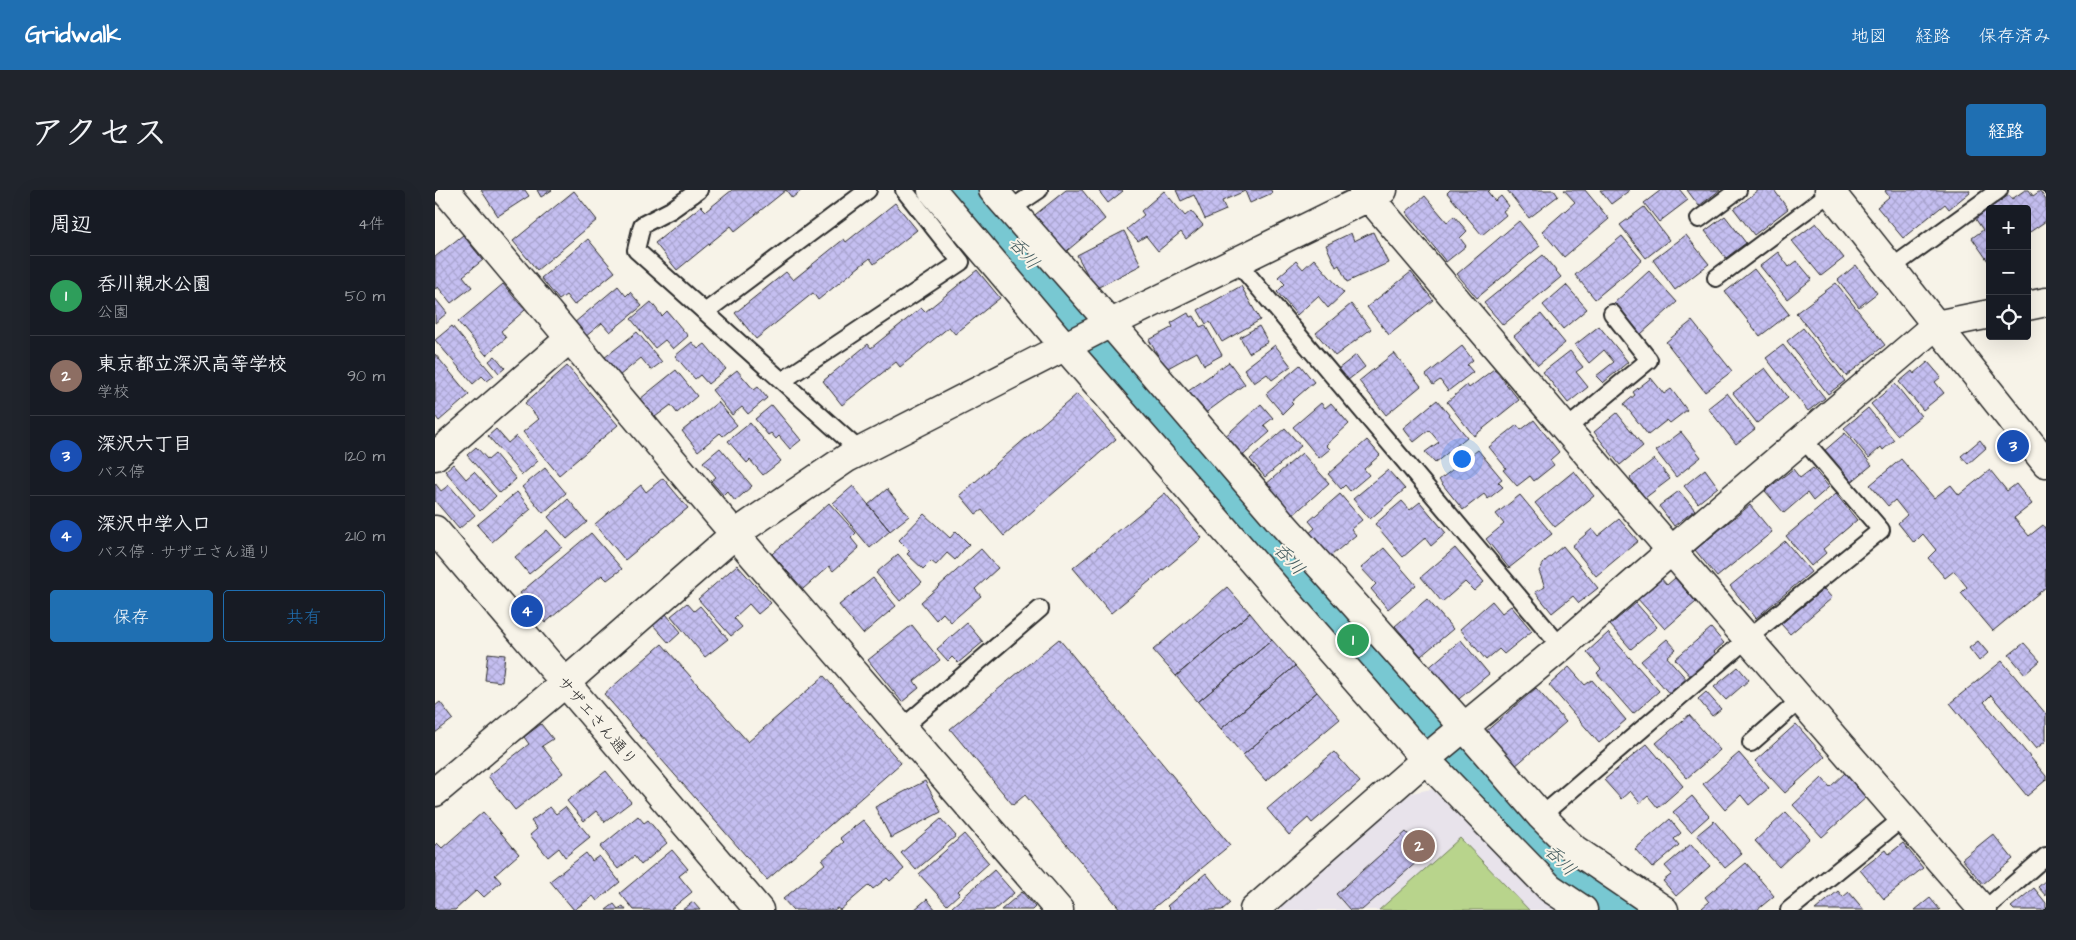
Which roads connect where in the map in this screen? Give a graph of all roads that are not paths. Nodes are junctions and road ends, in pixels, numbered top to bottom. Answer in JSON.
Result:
{"nodes":[{"id":1,"x":445,"y":190,"type":"edge"},
{"id":2,"x":699,"y":190,"type":"edge"},
{"id":3,"x":868,"y":190,"type":"edge"},
{"id":4,"x":905,"y":190,"type":"edge"},
{"id":5,"x":932,"y":190,"type":"edge"},
{"id":6,"x":1039,"y":190,"type":"edge"},
{"id":7,"x":1738,"y":190,"type":"edge"},
{"id":8,"x":1999,"y":190,"type":"edge"},
{"id":9,"x":1830,"y":191,"type":"edge"},
{"id":10,"x":1371,"y":192,"type":"edge"},
{"id":11,"x":1001,"y":200,"type":"edge"},
{"id":12,"x":1699,"y":218,"type":"dead end"},
{"id":13,"x":1237,"y":262,"type":"junction"},
{"id":14,"x":1891,"y":268,"type":"junction"},
{"id":15,"x":1716,"y":278,"type":"dead end"},
{"id":16,"x":2046,"y":302,"type":"edge"},
{"id":17,"x":2031,"y":305,"type":"edge"},
{"id":18,"x":705,"y":312,"type":"junction"},
{"id":19,"x":1612,"y":313,"type":"dead end"},
{"id":20,"x":1986,"y":315,"type":"edge"},
{"id":21,"x":1936,"y":325,"type":"junction"},
{"id":22,"x":1107,"y":326,"type":"junction"},
{"id":23,"x":569,"y":339,"type":"junction"},
{"id":24,"x":1071,"y":345,"type":"junction"},
{"id":25,"x":782,"y":381,"type":"junction"},
{"id":26,"x":1566,"y":429,"type":"junction"},
{"id":27,"x":1803,"y":439,"type":"junction"},
{"id":28,"x":860,"y":451,"type":"junction"},
{"id":29,"x":435,"y":456,"type":"edge"},
{"id":30,"x":2046,"y":463,"type":"edge"},
{"id":31,"x":435,"y":530,"type":"edge"},
{"id":32,"x":735,"y":534,"type":"junction"},
{"id":33,"x":1672,"y":550,"type":"junction"},
{"id":34,"x":1040,"y":609,"type":"dead end"},
{"id":35,"x":1747,"y":639,"type":"junction"},
{"id":36,"x":1561,"y":647,"type":"junction"},
{"id":37,"x":565,"y":683,"type":"junction"},
{"id":38,"x":1801,"y":700,"type":"junction"},
{"id":39,"x":902,"y":728,"type":"junction"},
{"id":40,"x":1461,"y":729,"type":"junction"},
{"id":41,"x":1751,"y":744,"type":"dead end"},
{"id":42,"x":1430,"y":756,"type":"junction"},
{"id":43,"x":435,"y":792,"type":"edge"},
{"id":44,"x":1541,"y":816,"type":"junction"},
{"id":45,"x":1903,"y":818,"type":"junction"},
{"id":46,"x":2046,"y":856,"type":"edge"},
{"id":47,"x":759,"y":910,"type":"edge"},
{"id":48,"x":1059,"y":910,"type":"edge"},
{"id":49,"x":1254,"y":910,"type":"edge"},
{"id":50,"x":1583,"y":910,"type":"edge"},
{"id":51,"x":1664,"y":910,"type":"edge"},
{"id":52,"x":1789,"y":910,"type":"edge"},
{"id":53,"x":1983,"y":910,"type":"edge"}],
"edges":[{"from":1,"to":23,"type":"street"},
{"from":2,"to":18,"type":"lane"},
{"from":3,"to":18,"type":"lane"},
{"from":4,"to":25,"type":"lane"},
{"from":5,"to":24,"type":"street"},
{"from":6,"to":11,"type":"lane"},
{"from":7,"to":12,"type":"lane"},
{"from":8,"to":14,"type":"lane"},
{"from":9,"to":14,"type":"street"},
{"from":9,"to":15,"type":"lane"},
{"from":10,"to":13,"type":"street"},
{"from":10,"to":26,"type":"street"},
{"from":11,"to":22,"type":"street"},
{"from":13,"to":22,"type":"street"},
{"from":13,"to":36,"type":"lane"},
{"from":14,"to":21,"type":"street"},
{"from":16,"to":17,"type":"street"},
{"from":18,"to":25,"type":"lane"},
{"from":19,"to":26,"type":"lane"},
{"from":20,"to":21,"type":"street"},
{"from":21,"to":27,"type":"street"},
{"from":21,"to":30,"type":"street"},
{"from":22,"to":24,"type":"street"},
{"from":22,"to":40,"type":"street"},
{"from":23,"to":29,"type":"street"},
{"from":23,"to":32,"type":"street"},
{"from":24,"to":28,"type":"street"},
{"from":24,"to":42,"type":"street"},
{"from":25,"to":28,"type":"lane"},
{"from":26,"to":33,"type":"street"},
{"from":27,"to":33,"type":"street"},
{"from":27,"to":35,"type":"lane"},
{"from":28,"to":32,"type":"street"},
{"from":31,"to":37,"type":"street","name":"サザエさん通り"},
{"from":32,"to":37,"type":"street"},
{"from":32,"to":39,"type":"street"},
{"from":33,"to":35,"type":"street"},
{"from":33,"to":36,"type":"street"},
{"from":34,"to":39,"type":"lane"},
{"from":35,"to":38,"type":"street"},
{"from":35,"to":44,"type":"lane"},
{"from":36,"to":40,"type":"street"},
{"from":37,"to":43,"type":"street"},
{"from":37,"to":47,"type":"street","name":"サザエさん通り"},
{"from":38,"to":41,"type":"lane"},
{"from":38,"to":45,"type":"street"},
{"from":39,"to":48,"type":"street"},
{"from":40,"to":42,"type":"street"},
{"from":40,"to":44,"type":"street"},
{"from":42,"to":49,"type":"street"},
{"from":42,"to":50,"type":"street"},
{"from":44,"to":51,"type":"street"},
{"from":45,"to":52,"type":"lane"},
{"from":45,"to":53,"type":"street"},
{"from":46,"to":53,"type":"lane"}]}
